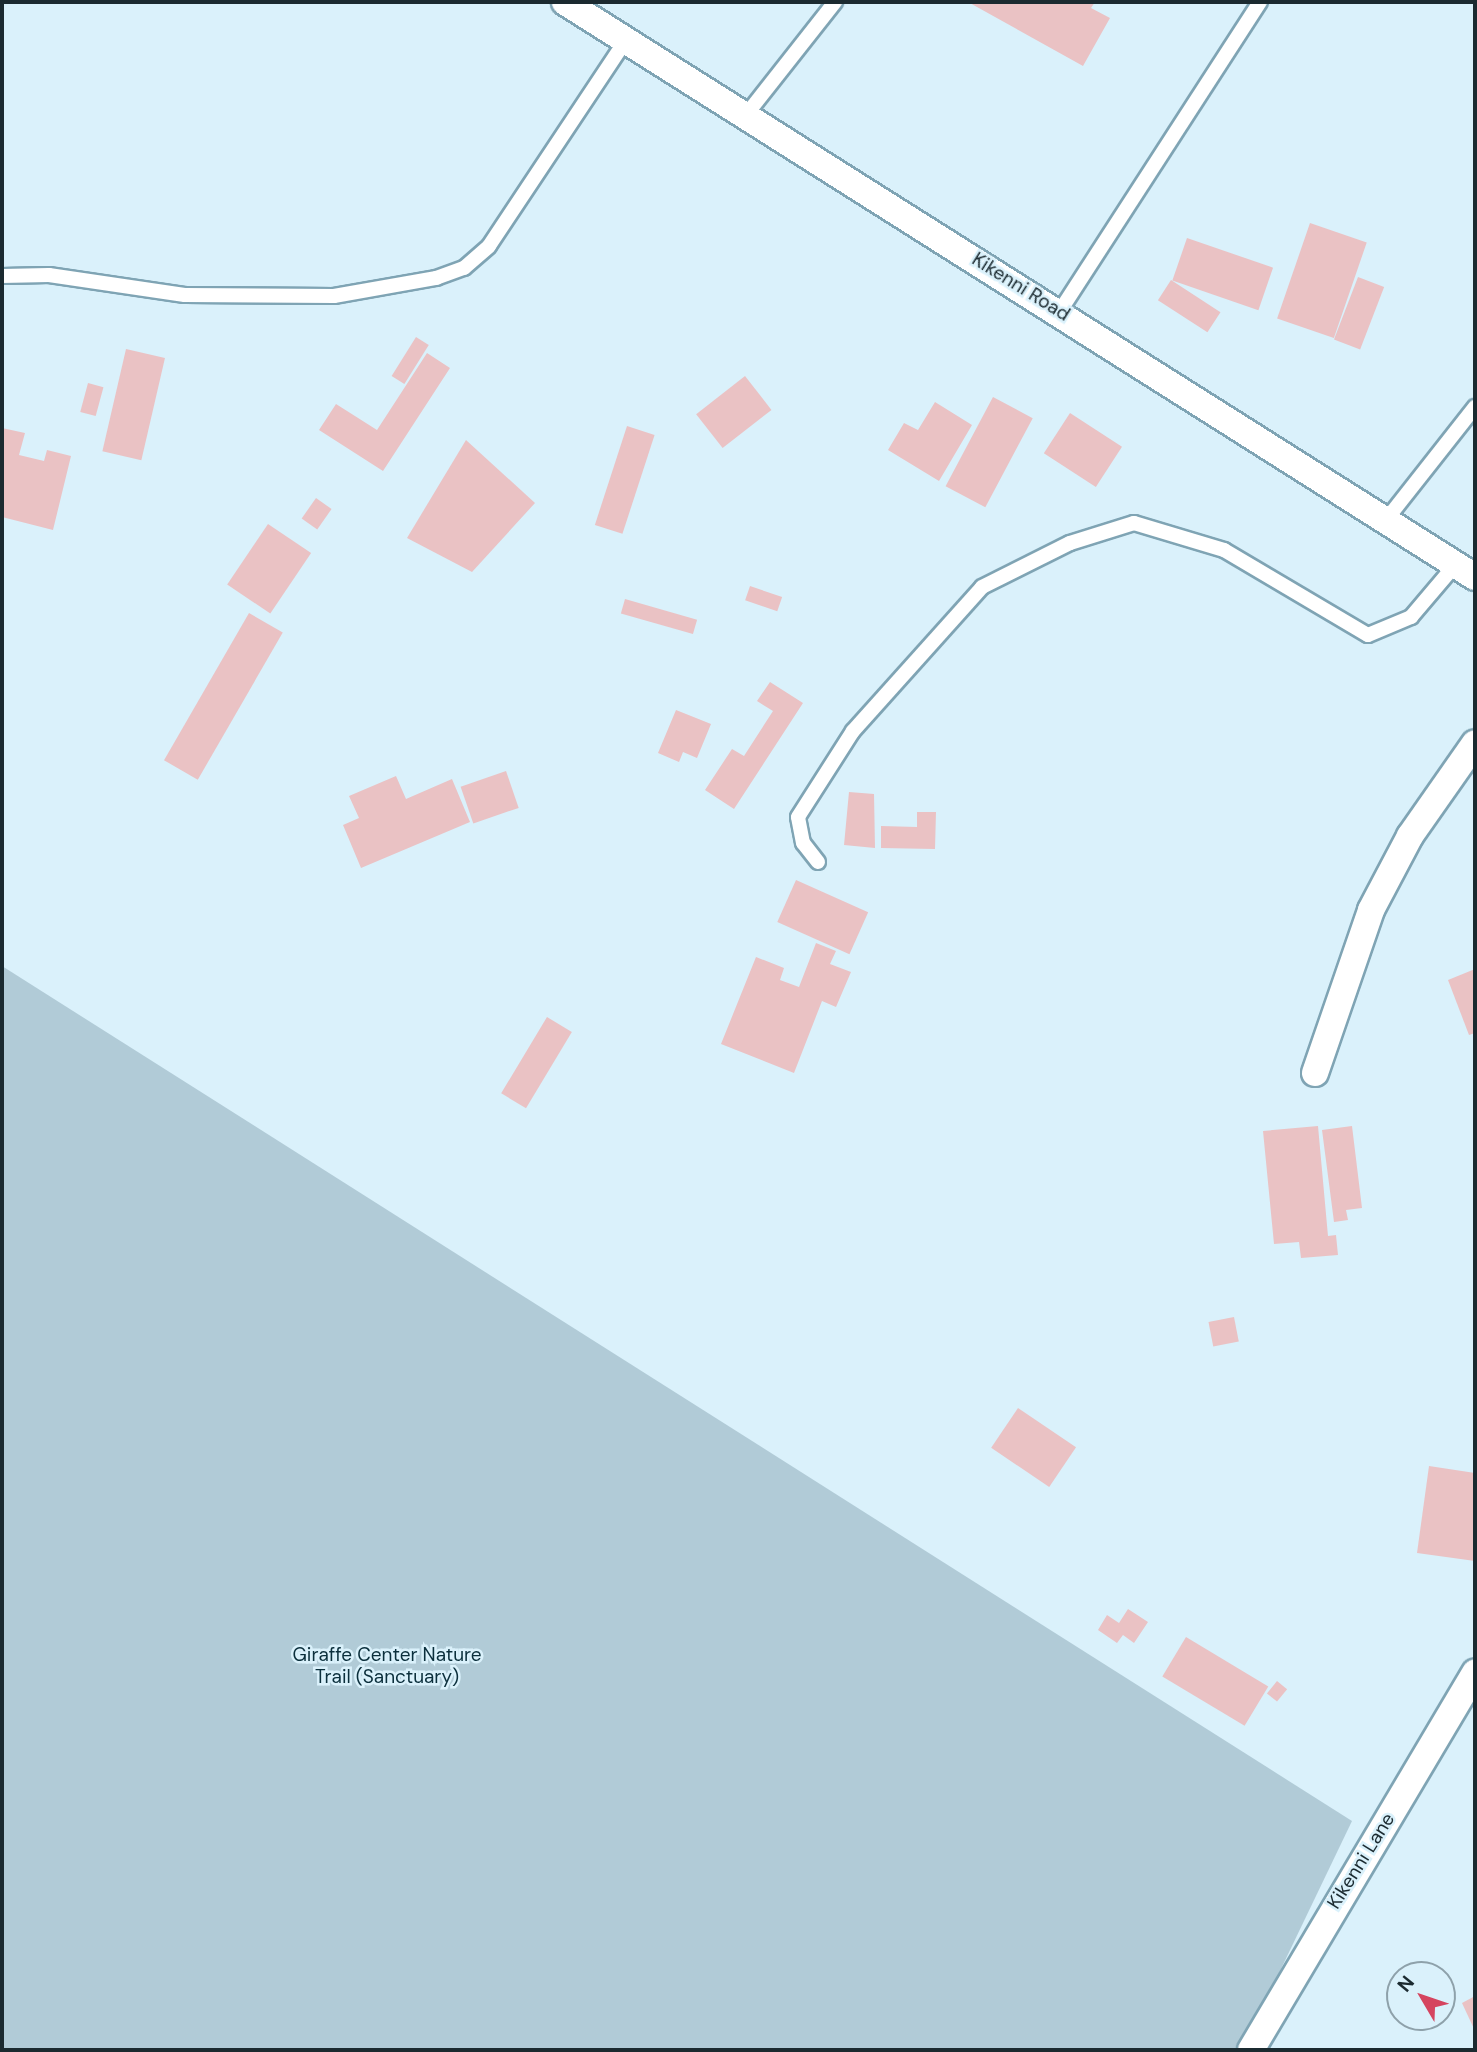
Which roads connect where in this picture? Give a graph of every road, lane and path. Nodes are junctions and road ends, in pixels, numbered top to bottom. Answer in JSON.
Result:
{"nodes":[{"id":1,"x":565,"y":2,"type":"edge"},
{"id":2,"x":835,"y":2,"type":"edge"},
{"id":3,"x":1260,"y":2,"type":"edge"},
{"id":4,"x":626,"y":40,"type":"junction"},
{"id":5,"x":746,"y":115,"type":"junction"},
{"id":6,"x":2,"y":276,"type":"edge"},
{"id":7,"x":1060,"y":311,"type":"junction"},
{"id":8,"x":1475,"y":407,"type":"edge"},
{"id":9,"x":1386,"y":520,"type":"junction"},
{"id":10,"x":1466,"y":570,"type":"edge"},
{"id":11,"x":1475,"y":743,"type":"edge"},
{"id":12,"x":818,"y":862,"type":"dead end"},
{"id":13,"x":1315,"y":1073,"type":"dead end"},
{"id":14,"x":1475,"y":1673,"type":"edge"},
{"id":15,"x":1468,"y":1704,"type":"edge"},
{"id":16,"x":1251,"y":2050,"type":"edge"}],
"edges":[{"from":1,"to":4,"type":"street","name":"Kikenni Road"},
{"from":2,"to":5,"type":"lane"},
{"from":3,"to":7,"type":"lane"},
{"from":4,"to":5,"type":"street","name":"Kikenni Road"},
{"from":4,"to":6,"type":"lane"},
{"from":5,"to":7,"type":"street","name":"Kikenni Road"},
{"from":7,"to":9,"type":"street","name":"Kikenni Road"},
{"from":8,"to":9,"type":"lane"},
{"from":9,"to":10,"type":"street","name":"Kikenni Road"},
{"from":10,"to":12,"type":"lane"},
{"from":11,"to":13,"type":"street"},
{"from":14,"to":15,"type":"street","name":"Kikenni Lane"},
{"from":15,"to":16,"type":"street","name":"Kikenni Lane"}]}
